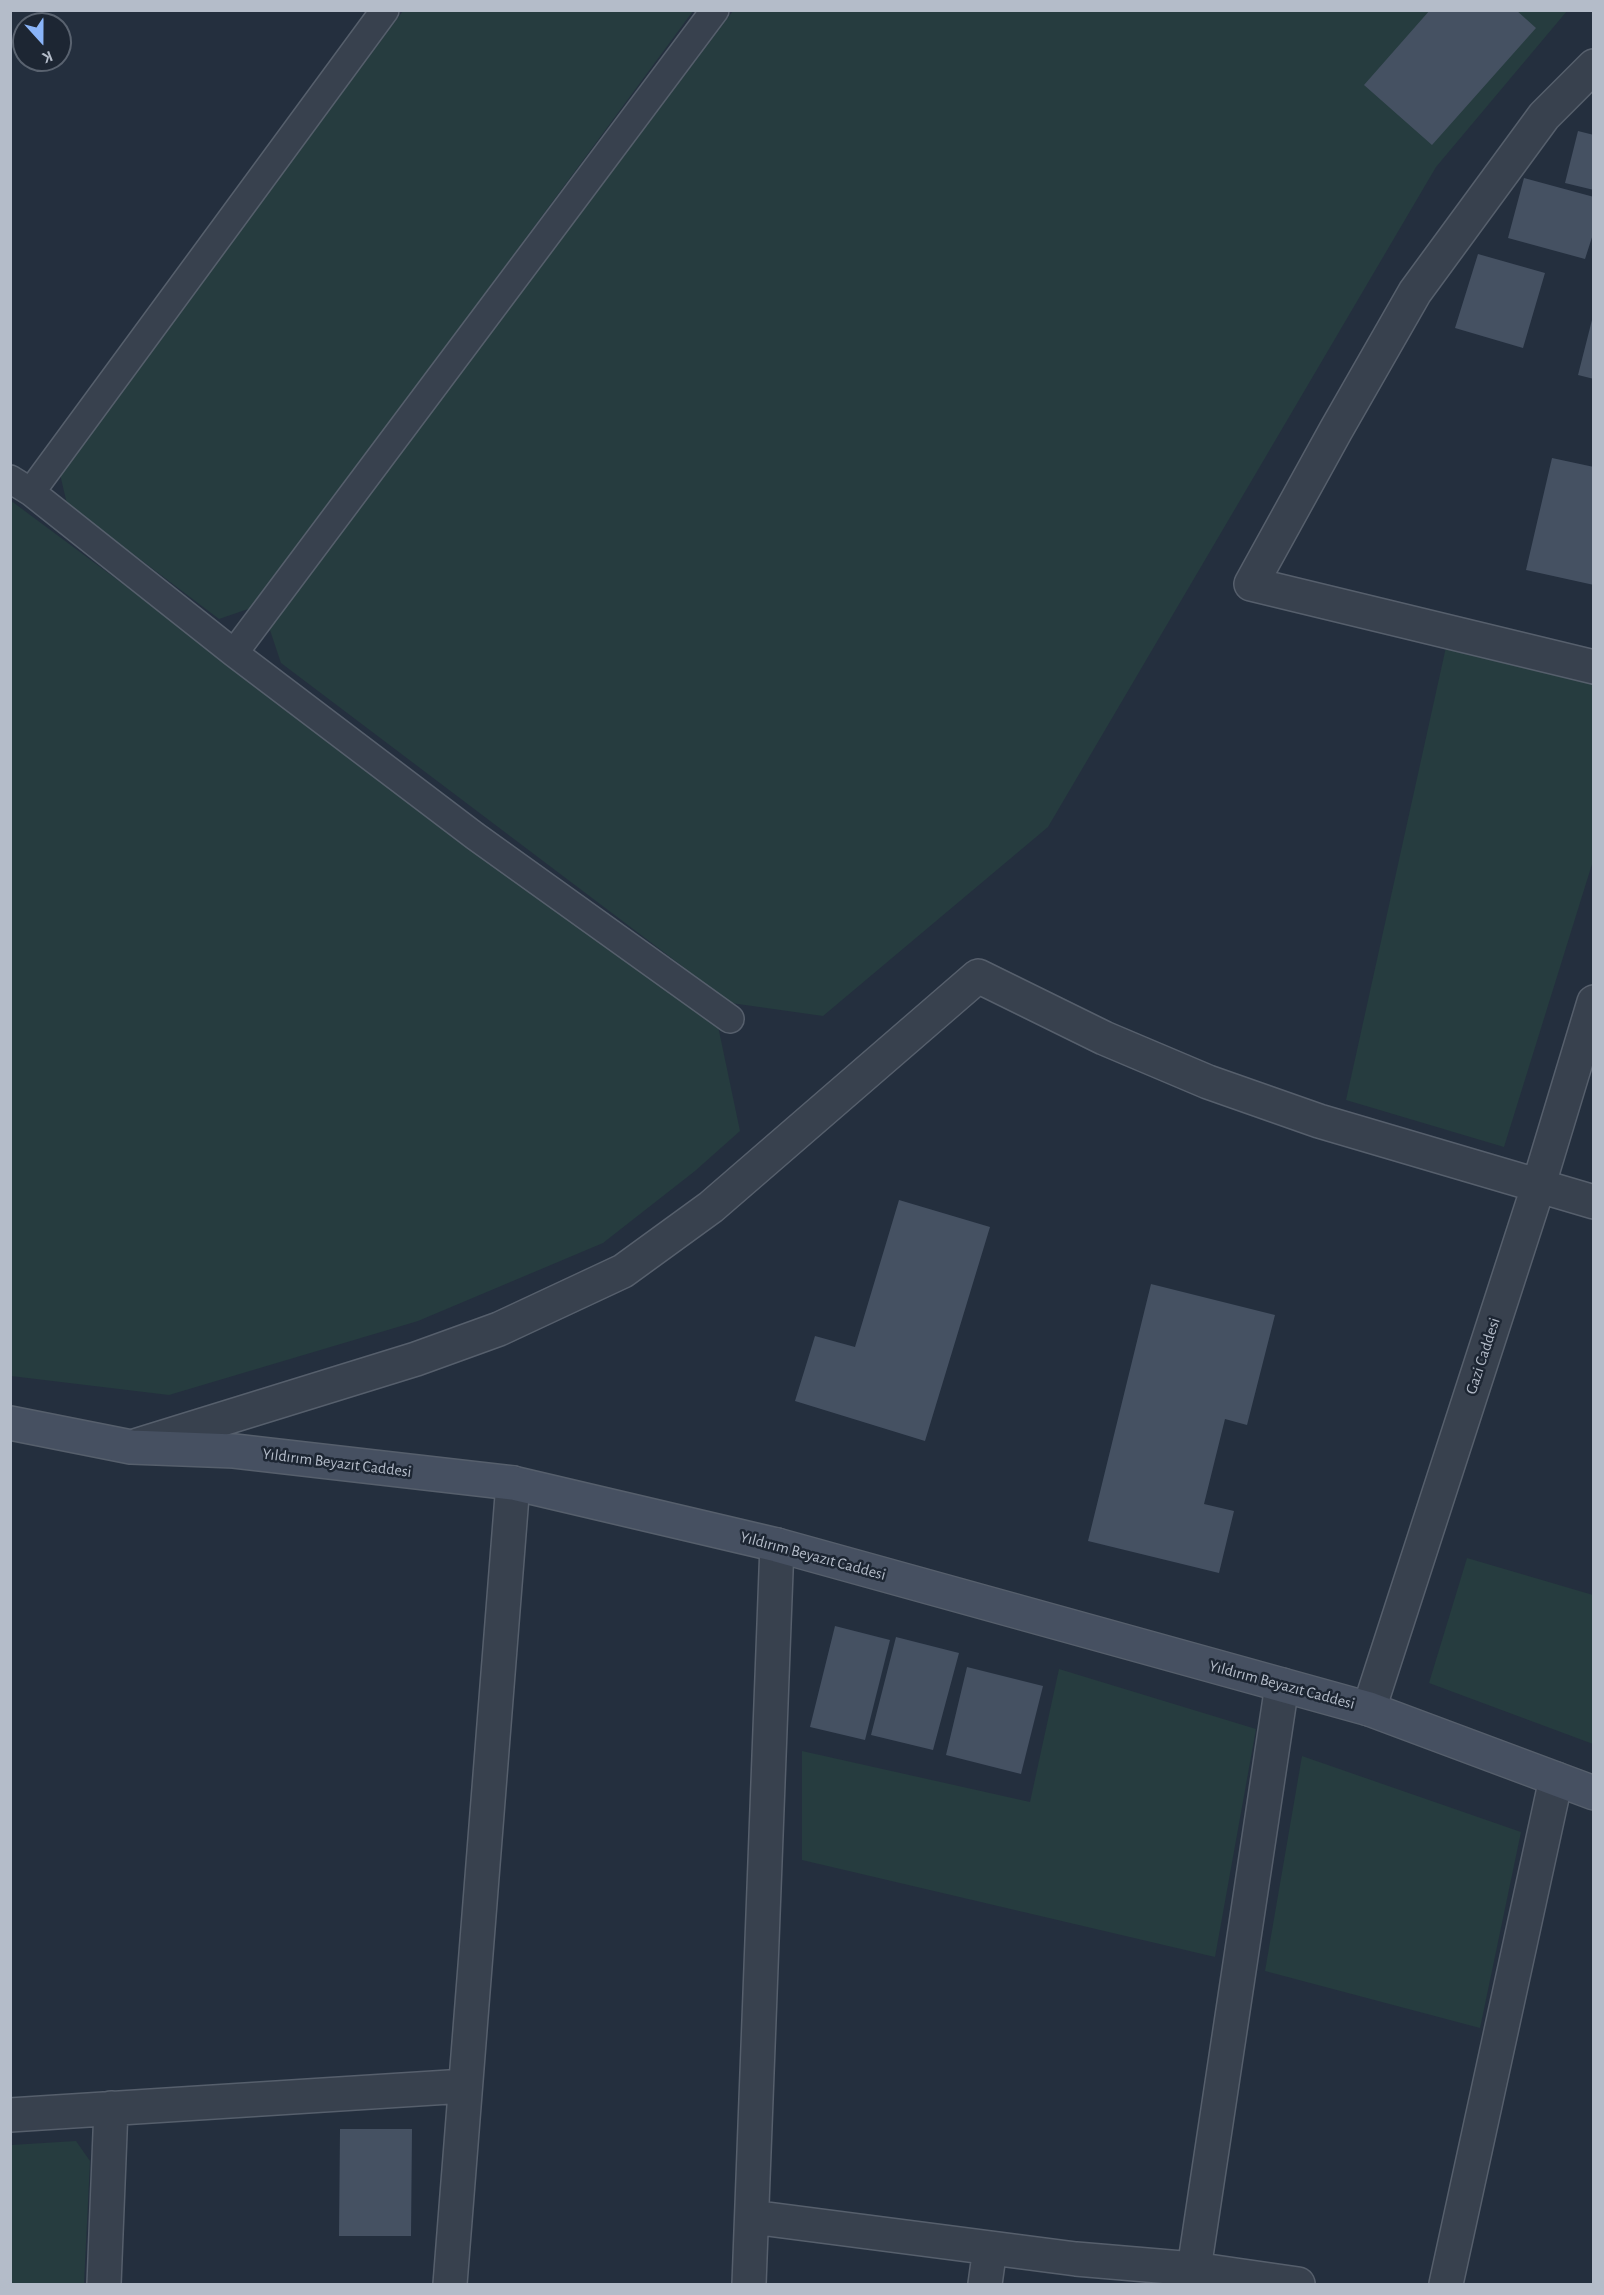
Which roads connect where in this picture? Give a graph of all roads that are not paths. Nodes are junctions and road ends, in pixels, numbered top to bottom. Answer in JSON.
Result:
{"nodes":[{"id":1,"x":385,"y":10,"type":"edge"},
{"id":2,"x":715,"y":10,"type":"edge"},
{"id":3,"x":1593,"y":66,"type":"edge"},
{"id":4,"x":21,"y":485,"type":"edge"},
{"id":5,"x":234,"y":653,"type":"junction"},
{"id":6,"x":1593,"y":667,"type":"edge"},
{"id":7,"x":1593,"y":1002,"type":"edge"},
{"id":8,"x":730,"y":1019,"type":"dead end"},
{"id":9,"x":1538,"y":1187,"type":"junction"},
{"id":10,"x":1593,"y":1202,"type":"edge"},
{"id":11,"x":10,"y":1423,"type":"edge"},
{"id":12,"x":132,"y":1447,"type":"junction"},
{"id":13,"x":513,"y":1483,"type":"junction"},
{"id":14,"x":777,"y":1545,"type":"junction"},
{"id":15,"x":1282,"y":1685,"type":"junction"},
{"id":16,"x":1369,"y":1709,"type":"junction"},
{"id":17,"x":1556,"y":1779,"type":"junction"},
{"id":18,"x":1593,"y":1793,"type":"edge"},
{"id":19,"x":465,"y":2086,"type":"junction"},
{"id":20,"x":111,"y":2108,"type":"junction"},
{"id":21,"x":10,"y":2115,"type":"edge"},
{"id":22,"x":752,"y":2217,"type":"junction"},
{"id":23,"x":990,"y":2247,"type":"junction"},
{"id":24,"x":1194,"y":2269,"type":"junction"},
{"id":25,"x":1145,"y":2275,"type":"edge"},
{"id":26,"x":104,"y":2284,"type":"edge"},
{"id":27,"x":450,"y":2284,"type":"edge"},
{"id":28,"x":750,"y":2284,"type":"edge"},
{"id":29,"x":985,"y":2284,"type":"edge"},
{"id":30,"x":1299,"y":2284,"type":"edge"},
{"id":31,"x":1446,"y":2284,"type":"edge"}],
"edges":[{"from":1,"to":4,"type":"lane"},
{"from":2,"to":5,"type":"lane"},
{"from":3,"to":6,"type":"street"},
{"from":4,"to":5,"type":"lane"},
{"from":5,"to":8,"type":"lane"},
{"from":7,"to":9,"type":"street","name":"Gazi Caddesi"},
{"from":9,"to":10,"type":"street"},
{"from":9,"to":12,"type":"street"},
{"from":9,"to":16,"type":"street","name":"Gazi Caddesi"},
{"from":11,"to":12,"type":"street","name":"Yıldırım Beyazıt Caddesi"},
{"from":12,"to":13,"type":"street","name":"Yıldırım Beyazıt Caddesi"},
{"from":13,"to":14,"type":"street","name":"Yıldırım Beyazıt Caddesi"},
{"from":13,"to":19,"type":"street"},
{"from":14,"to":15,"type":"street","name":"Yıldırım Beyazıt Caddesi"},
{"from":14,"to":22,"type":"street"},
{"from":15,"to":16,"type":"street","name":"Yıldırım Beyazıt Caddesi"},
{"from":15,"to":24,"type":"street"},
{"from":16,"to":17,"type":"street","name":"Yıldırım Beyazıt Caddesi"},
{"from":17,"to":18,"type":"street","name":"Yıldırım Beyazıt Caddesi"},
{"from":17,"to":31,"type":"street"},
{"from":19,"to":20,"type":"street"},
{"from":19,"to":27,"type":"street"},
{"from":20,"to":21,"type":"street"},
{"from":20,"to":26,"type":"street"},
{"from":22,"to":23,"type":"street"},
{"from":22,"to":28,"type":"street"},
{"from":23,"to":25,"type":"street"},
{"from":23,"to":29,"type":"street"},
{"from":24,"to":25,"type":"street"},
{"from":24,"to":30,"type":"street"}]}
